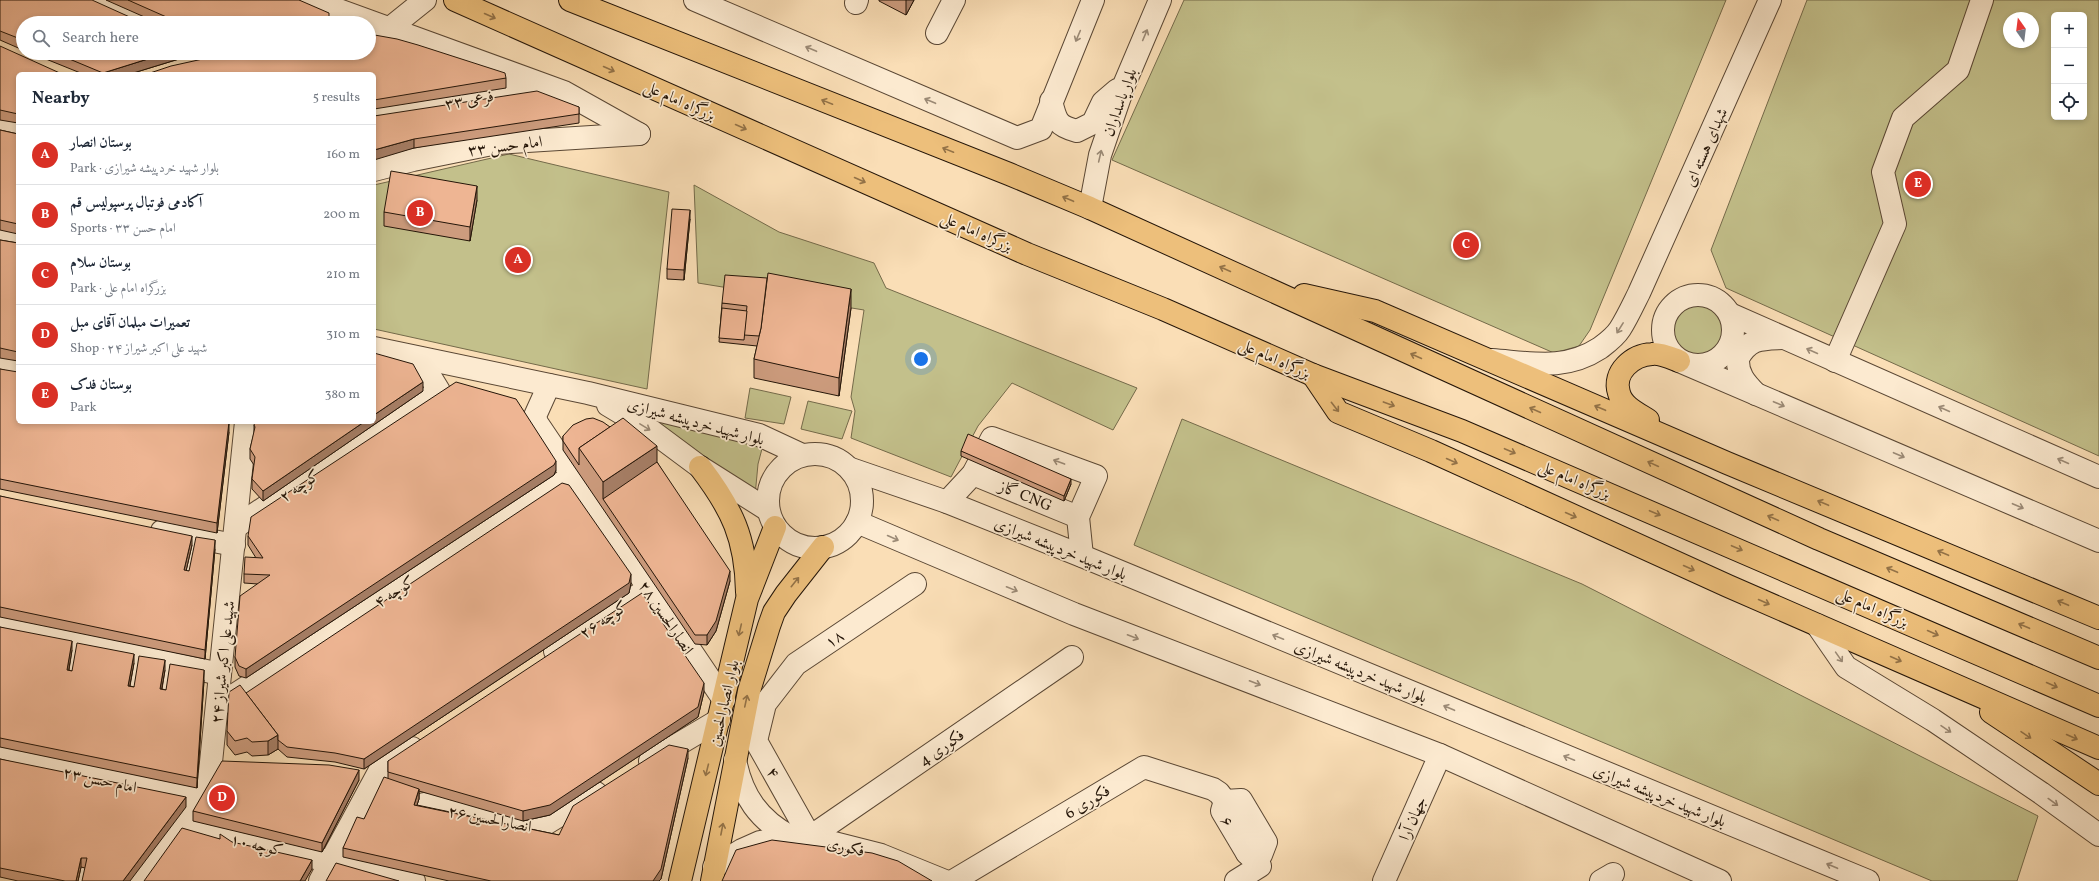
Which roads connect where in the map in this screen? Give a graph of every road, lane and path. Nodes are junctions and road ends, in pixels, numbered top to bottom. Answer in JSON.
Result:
{"nodes":[{"id":1,"x":92,"y":0,"type":"edge"},
{"id":2,"x":311,"y":0,"type":"edge"},
{"id":3,"x":425,"y":0,"type":"edge"},
{"id":4,"x":455,"y":0,"type":"edge"},
{"id":5,"x":570,"y":0,"type":"edge"},
{"id":6,"x":696,"y":0,"type":"edge"},
{"id":7,"x":954,"y":0,"type":"edge"},
{"id":8,"x":1093,"y":0,"type":"edge"},
{"id":9,"x":1160,"y":0,"type":"edge"},
{"id":10,"x":1770,"y":0,"type":"edge"},
{"id":11,"x":1982,"y":0,"type":"edge"},
{"id":12,"x":128,"y":16,"type":"edge"},
{"id":13,"x":349,"y":16,"type":"edge"},
{"id":14,"x":379,"y":29,"type":"edge"},
{"id":15,"x":937,"y":33,"type":"dead end"},
{"id":16,"x":204,"y":60,"type":"edge"},
{"id":17,"x":192,"y":64,"type":"edge"},
{"id":18,"x":1124,"y":85,"type":"junction"},
{"id":19,"x":564,"y":92,"type":"junction"},
{"id":20,"x":1051,"y":101,"type":"junction"},
{"id":21,"x":376,"y":116,"type":"edge"},
{"id":22,"x":0,"y":129,"type":"edge"},
{"id":23,"x":16,"y":133,"type":"edge"},
{"id":24,"x":376,"y":169,"type":"edge"},
{"id":25,"x":1090,"y":208,"type":"junction"},
{"id":26,"x":0,"y":238,"type":"edge"},
{"id":27,"x":16,"y":242,"type":"edge"},
{"id":28,"x":1260,"y":285,"type":"junction"},
{"id":29,"x":1639,"y":293,"type":"junction"},
{"id":30,"x":1671,"y":306,"type":"junction"},
{"id":31,"x":1730,"y":314,"type":"junction"},
{"id":32,"x":1782,"y":338,"type":"junction"},
{"id":33,"x":376,"y":348,"type":"edge"},
{"id":34,"x":419,"y":358,"type":"junction"},
{"id":35,"x":1491,"y":360,"type":"junction"},
{"id":36,"x":1679,"y":361,"type":"junction"},
{"id":37,"x":1835,"y":361,"type":"junction"},
{"id":38,"x":0,"y":366,"type":"edge"},
{"id":39,"x":16,"y":369,"type":"edge"},
{"id":40,"x":1313,"y":375,"type":"junction"},
{"id":41,"x":549,"y":385,"type":"junction"},
{"id":42,"x":588,"y":393,"type":"junction"},
{"id":43,"x":1756,"y":394,"type":"junction"},
{"id":44,"x":246,"y":424,"type":"edge"},
{"id":45,"x":1689,"y":446,"type":"junction"},
{"id":46,"x":802,"y":455,"type":"junction"},
{"id":47,"x":700,"y":467,"type":"junction"},
{"id":48,"x":851,"y":469,"type":"junction"},
{"id":49,"x":973,"y":474,"type":"junction"},
{"id":50,"x":572,"y":476,"type":"junction"},
{"id":51,"x":2099,"y":477,"type":"edge"},
{"id":52,"x":947,"y":502,"type":"junction"},
{"id":53,"x":1078,"y":516,"type":"junction"},
{"id":54,"x":771,"y":519,"type":"junction"},
{"id":55,"x":857,"y":522,"type":"junction"},
{"id":56,"x":140,"y":527,"type":"edge"},
{"id":57,"x":236,"y":536,"type":"junction"},
{"id":58,"x":195,"y":538,"type":"junction"},
{"id":59,"x":2099,"y":540,"type":"edge"},
{"id":60,"x":823,"y":547,"type":"junction"},
{"id":61,"x":1082,"y":556,"type":"junction"},
{"id":62,"x":187,"y":578,"type":"edge"},
{"id":63,"x":915,"y":584,"type":"dead end"},
{"id":64,"x":648,"y":589,"type":"junction"},
{"id":65,"x":747,"y":599,"type":"junction"},
{"id":66,"x":2099,"y":618,"type":"edge"},
{"id":67,"x":1816,"y":625,"type":"junction"},
{"id":68,"x":0,"y":626,"type":"edge"},
{"id":69,"x":77,"y":643,"type":"junction"},
{"id":70,"x":138,"y":656,"type":"junction"},
{"id":71,"x":1072,"y":657,"type":"dead end"},
{"id":72,"x":2099,"y":658,"type":"edge"},
{"id":73,"x":170,"y":663,"type":"junction"},
{"id":74,"x":537,"y":664,"type":"edge"},
{"id":75,"x":220,"y":674,"type":"junction"},
{"id":76,"x":70,"y":677,"type":"edge"},
{"id":77,"x":1947,"y":682,"type":"junction"},
{"id":78,"x":131,"y":694,"type":"edge"},
{"id":79,"x":163,"y":697,"type":"edge"},
{"id":80,"x":765,"y":704,"type":"joint"},
{"id":81,"x":216,"y":706,"type":"junction"},
{"id":82,"x":2099,"y":706,"type":"edge"},
{"id":83,"x":721,"y":710,"type":"junction"},
{"id":84,"x":426,"y":739,"type":"edge"},
{"id":85,"x":2099,"y":748,"type":"edge"},
{"id":86,"x":1440,"y":755,"type":"junction"},
{"id":87,"x":0,"y":758,"type":"edge"},
{"id":88,"x":736,"y":760,"type":"junction"},
{"id":89,"x":632,"y":772,"type":"edge"},
{"id":90,"x":2099,"y":784,"type":"edge"},
{"id":91,"x":611,"y":785,"type":"edge"},
{"id":92,"x":199,"y":799,"type":"junction"},
{"id":93,"x":1225,"y":801,"type":"joint"},
{"id":94,"x":424,"y":804,"type":"dead end"},
{"id":95,"x":182,"y":827,"type":"junction"},
{"id":96,"x":2099,"y":835,"type":"edge"},
{"id":97,"x":800,"y":837,"type":"junction"},
{"id":98,"x":331,"y":861,"type":"junction"},
{"id":99,"x":713,"y":874,"type":"edge"},
{"id":100,"x":141,"y":881,"type":"edge"},
{"id":101,"x":320,"y":881,"type":"edge"},
{"id":102,"x":414,"y":881,"type":"edge"},
{"id":103,"x":680,"y":881,"type":"edge"},
{"id":104,"x":945,"y":881,"type":"edge"},
{"id":105,"x":952,"y":881,"type":"edge"},
{"id":106,"x":1236,"y":881,"type":"edge"},
{"id":107,"x":1384,"y":881,"type":"edge"},
{"id":108,"x":1720,"y":881,"type":"edge"},
{"id":109,"x":1868,"y":881,"type":"edge"}],
"edges":[{"from":1,"to":12,"type":"street"},
{"from":2,"to":13,"type":"street"},
{"from":3,"to":14,"type":"street"},
{"from":4,"to":40,"type":"main road","name":"بزرگراه امام علی","one_way":true},
{"from":25,"to":5,"type":"main road","one_way":true},
{"from":20,"to":6,"type":"street","one_way":true},
{"from":7,"to":15,"type":"street"},
{"from":8,"to":20,"type":"street","one_way":true},
{"from":18,"to":9,"type":"street","name":"بلوار پاسداران","one_way":true},
{"from":10,"to":29,"type":"street","name":"شهدای هسته ای"},
{"from":11,"to":37,"type":"street"},
{"from":14,"to":19,"type":"street"},
{"from":16,"to":17,"type":"street"},
{"from":18,"to":20,"type":"street"},
{"from":25,"to":18,"type":"street","name":"بلوار پاسداران","one_way":true},
{"from":19,"to":21,"type":"street","name":"فرعی ۳۳"},
{"from":19,"to":24,"type":"street","name":"امام حسن ۳۳"},
{"from":22,"to":23,"type":"street"},
{"from":28,"to":25,"type":"main road","one_way":true},
{"from":26,"to":27,"type":"street"},
{"from":28,"to":35,"type":"main road"},
{"from":72,"to":28,"type":"main road","one_way":true},
{"from":29,"to":30,"type":"street"},
{"from":29,"to":35,"type":"street","name":"شهدای هسته ای","one_way":true},
{"from":30,"to":31,"type":"street"},
{"from":30,"to":36,"type":"street"},
{"from":31,"to":32,"type":"street"},
{"from":31,"to":36,"type":"street"},
{"from":37,"to":32,"type":"street","one_way":true},
{"from":32,"to":43,"type":"street"},
{"from":33,"to":34,"type":"street","name":"بلوار شهید خردپیشه شیرازی"},
{"from":34,"to":41,"type":"street","name":"بلوار شهید خردپیشه شیرازی"},
{"from":34,"to":57,"type":"street","name":"کوچه ۲"},
{"from":45,"to":35,"type":"main road","one_way":true},
{"from":36,"to":43,"type":"street"},
{"from":36,"to":45,"type":"main road"},
{"from":51,"to":37,"type":"street","one_way":true},
{"from":38,"to":39,"type":"street"},
{"from":40,"to":67,"type":"main road","one_way":true},
{"from":40,"to":82,"type":"main road","name":"بزرگراه امام علی","one_way":true},
{"from":41,"to":42,"type":"street","name":"بلوار شهید خردپیشه شیرازی"},
{"from":41,"to":50,"type":"street","name":"انصارالحسین ۲۸"},
{"from":42,"to":46,"type":"street","name":"بلوار شهید خردپیشه شیرازی"},
{"from":42,"to":47,"type":"street","name":"بلوار شهید خردپیشه شیرازی","one_way":true},
{"from":43,"to":59,"type":"street","one_way":true},
{"from":44,"to":57,"type":"street","name":"شهید علی اکبر شیراز ۲۴"},
{"from":66,"to":45,"type":"main road","one_way":true},
{"from":46,"to":48,"type":"street"},
{"from":46,"to":54,"type":"street"},
{"from":47,"to":54,"type":"street","name":"بلوار شهید خردپیشه شیرازی"},
{"from":47,"to":65,"type":"main road"},
{"from":48,"to":52,"type":"street","name":"بلوار شهید خردپیشه شیرازی"},
{"from":48,"to":55,"type":"street"},
{"from":49,"to":52,"type":"street"},
{"from":49,"to":53,"type":"street","name":"گاز CNG"},
{"from":53,"to":49,"type":"street","one_way":true},
{"from":50,"to":64,"type":"street","name":"انصارالحسین ۲۸"},
{"from":50,"to":81,"type":"street","name":"کوچه ۴"},
{"from":52,"to":61,"type":"street","name":"بلوار شهید خردپیشه شیرازی"},
{"from":53,"to":61,"type":"street"},
{"from":54,"to":60,"type":"street"},
{"from":54,"to":65,"type":"main road","name":"بلوار انصارالحسین"},
{"from":55,"to":60,"type":"street"},
{"from":55,"to":86,"type":"street","one_way":true},
{"from":56,"to":58,"type":"street"},
{"from":57,"to":58,"type":"street"},
{"from":57,"to":75,"type":"street","name":"شهید علی اکبر شیراز ۲۴"},
{"from":58,"to":62,"type":"street"},
{"from":88,"to":60,"type":"main road","name":"بلوار انصارالحسین","one_way":true},
{"from":109,"to":61,"type":"street","name":"بلوار شهید خردپیشه شیرازی","one_way":true},
{"from":63,"to":80,"type":"street","name":"۱۸"},
{"from":64,"to":74,"type":"street","name":"کوچه ۲۶"},
{"from":64,"to":83,"type":"street","name":"انصارالحسین ۲۸"},
{"from":65,"to":83,"type":"main road","name":"بلوار انصارالحسین","one_way":true},
{"from":67,"to":77,"type":"main road","one_way":true},
{"from":67,"to":96,"type":"street","one_way":true},
{"from":68,"to":69,"type":"street"},
{"from":69,"to":70,"type":"street"},
{"from":69,"to":76,"type":"street"},
{"from":70,"to":73,"type":"street"},
{"from":70,"to":78,"type":"street"},
{"from":71,"to":97,"type":"street","name":"فکوری 4"},
{"from":73,"to":75,"type":"street"},
{"from":73,"to":79,"type":"street"},
{"from":75,"to":81,"type":"street","name":"شهید علی اکبر شیراز ۲۴"},
{"from":77,"to":85,"type":"main road","one_way":true},
{"from":77,"to":90,"type":"main road","one_way":true},
{"from":80,"to":97,"type":"street","name":"۴"},
{"from":81,"to":92,"type":"street","name":"شهید علی اکبر شیراز ۲۴"},
{"from":83,"to":89,"type":"street"},
{"from":83,"to":103,"type":"main road","name":"بلوار انصارالحسین","one_way":true},
{"from":84,"to":98,"type":"street"},
{"from":86,"to":107,"type":"street","name":"جهان آرا"},
{"from":86,"to":108,"type":"street"},
{"from":87,"to":92,"type":"street","name":"امام حسن ۲۳"},
{"from":88,"to":97,"type":"street","name":"فکوری"},
{"from":99,"to":88,"type":"main road","name":"بلوار انصارالحسین","one_way":true},
{"from":91,"to":94,"type":"street","name":"انصارالحسین ۲۶"},
{"from":92,"to":95,"type":"street","name":"شهید علی اکبر شیراز ۲۴"},
{"from":93,"to":105,"type":"street","name":"فکوری 6"},
{"from":93,"to":106,"type":"street","name":"۶"},
{"from":95,"to":98,"type":"street","name":"کوچه ۱۰"},
{"from":95,"to":100,"type":"street","name":"شهید علی اکبر شیراز ۲۴"},
{"from":97,"to":99,"type":"street","name":"فکوری"},
{"from":97,"to":104,"type":"street","name":"فکوری"},
{"from":98,"to":101,"type":"street"},
{"from":98,"to":102,"type":"street","name":"کوچه ۱۰"}]}
